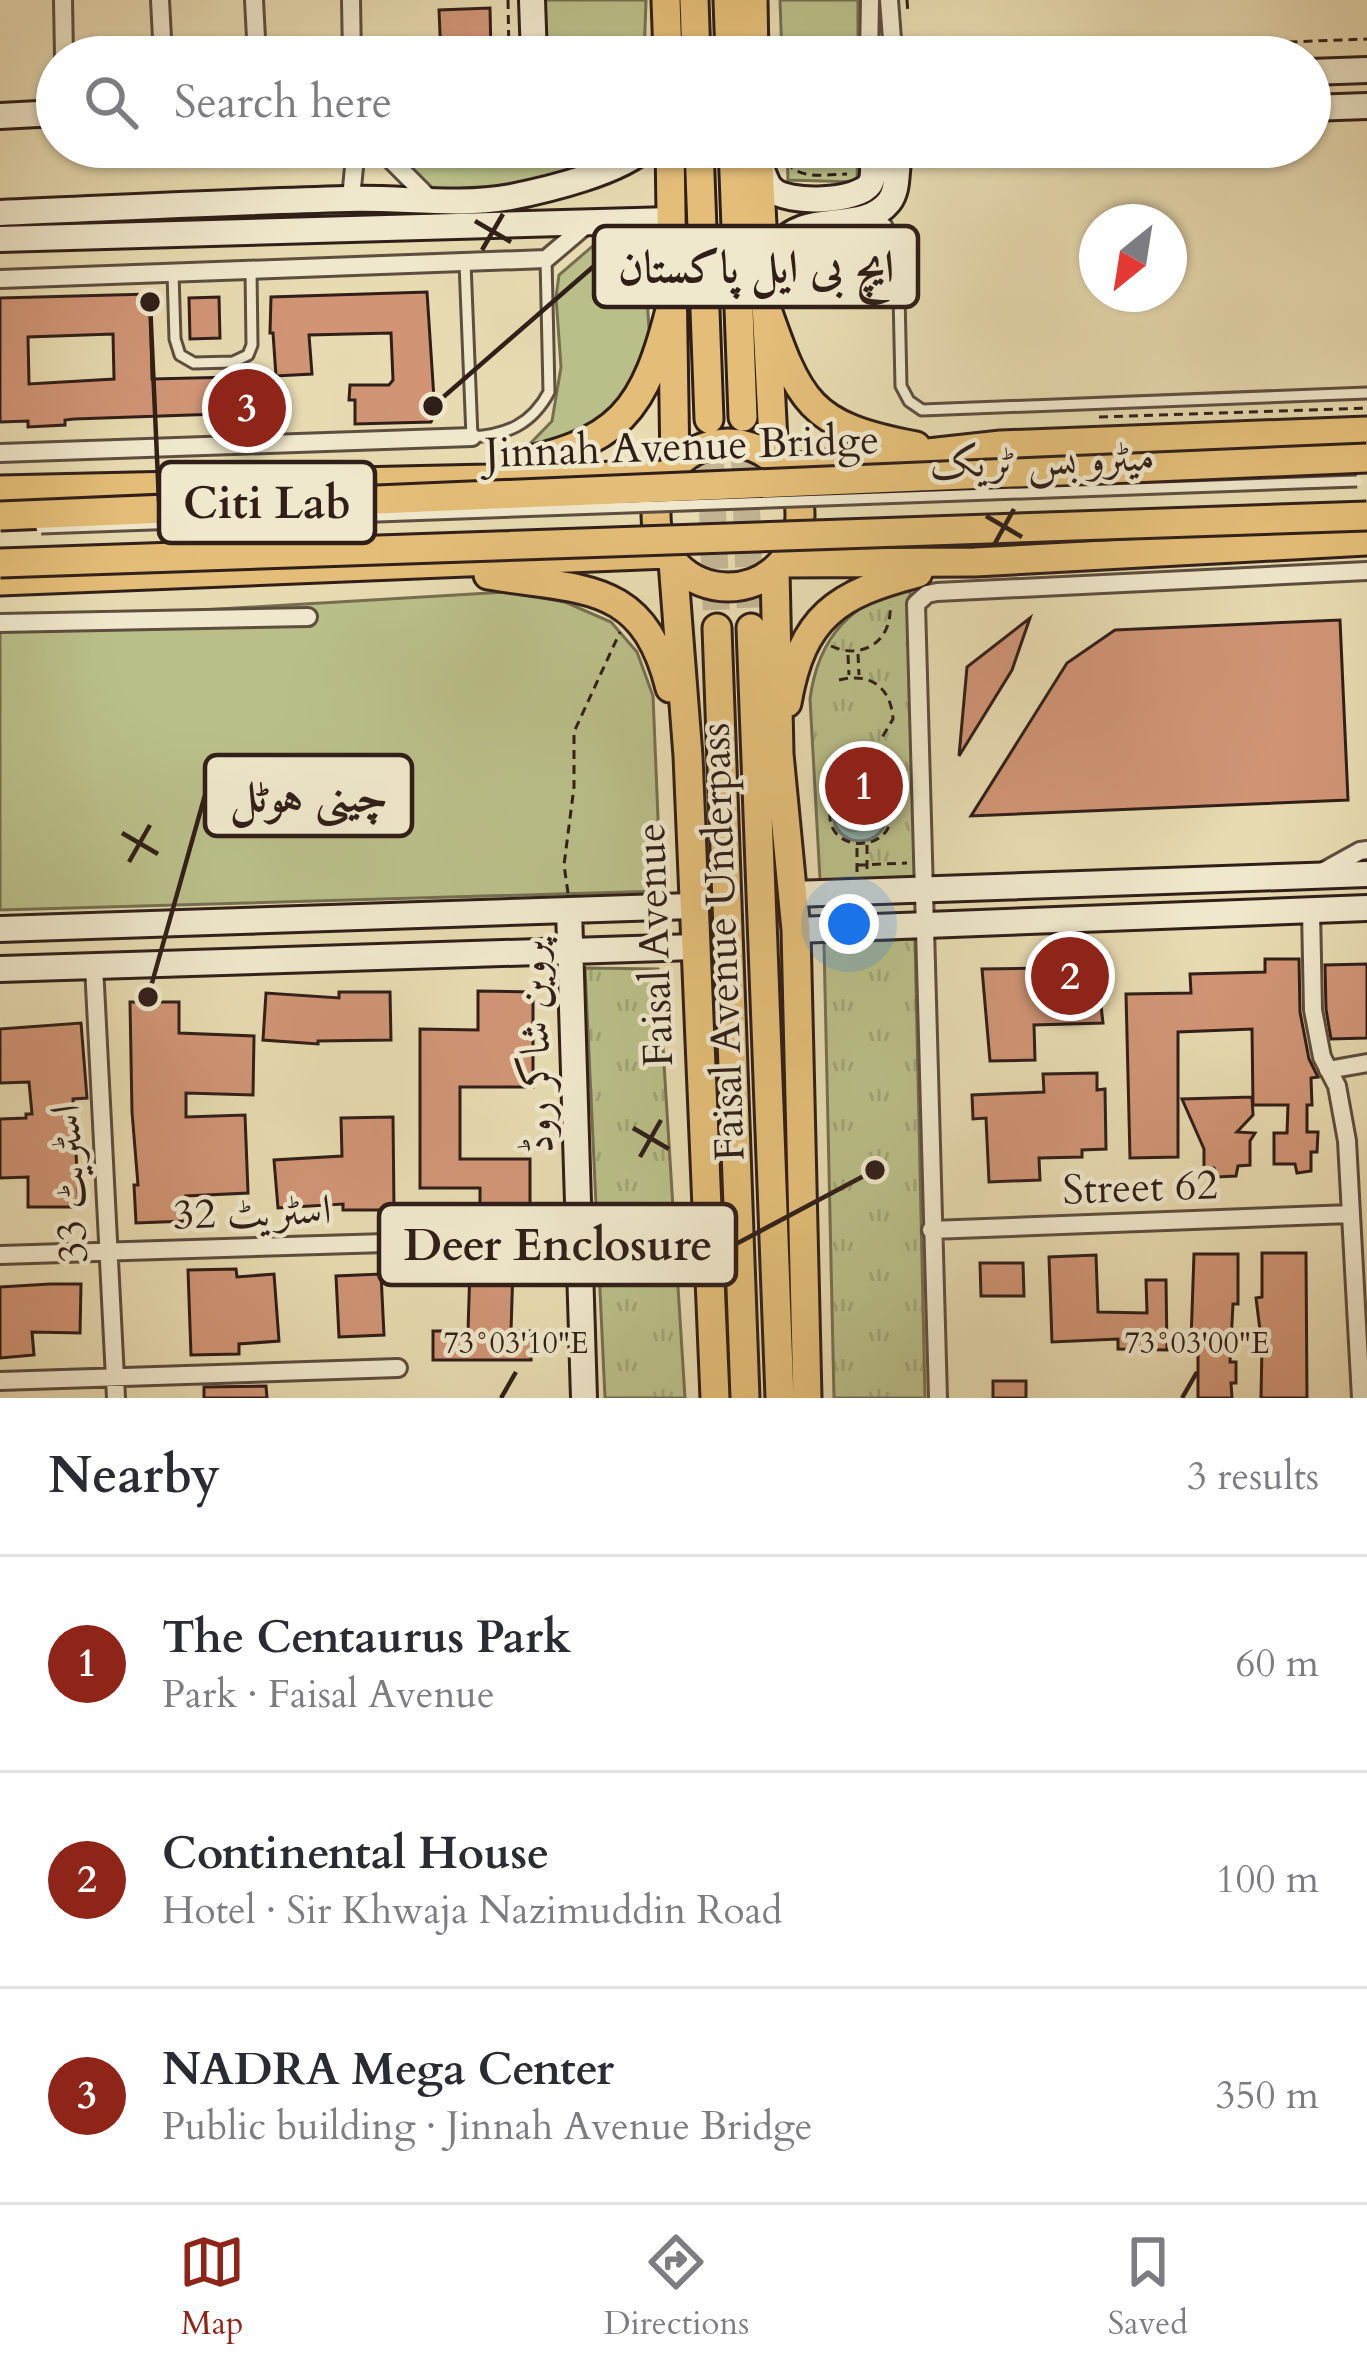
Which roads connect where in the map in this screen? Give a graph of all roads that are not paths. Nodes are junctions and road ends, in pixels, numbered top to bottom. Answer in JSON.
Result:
{"nodes":[{"id":1,"x":63,"y":0,"type":"edge"},
{"id":2,"x":160,"y":0,"type":"edge"},
{"id":3,"x":254,"y":0,"type":"edge"},
{"id":4,"x":351,"y":0,"type":"edge"},
{"id":5,"x":532,"y":0,"type":"edge"},
{"id":6,"x":666,"y":0,"type":"edge"},
{"id":7,"x":694,"y":0,"type":"edge"},
{"id":8,"x":728,"y":0,"type":"edge"},
{"id":9,"x":753,"y":0,"type":"edge"},
{"id":10,"x":870,"y":0,"type":"edge"},
{"id":11,"x":890,"y":0,"type":"edge"},
{"id":12,"x":64,"y":36,"type":"edge"},
{"id":13,"x":162,"y":36,"type":"edge"},
{"id":14,"x":256,"y":36,"type":"edge"},
{"id":15,"x":352,"y":36,"type":"edge"},
{"id":16,"x":533,"y":36,"type":"edge"},
{"id":17,"x":667,"y":36,"type":"edge"},
{"id":18,"x":695,"y":36,"type":"edge"},
{"id":19,"x":729,"y":36,"type":"edge"},
{"id":20,"x":754,"y":36,"type":"edge"},
{"id":21,"x":869,"y":36,"type":"edge"},
{"id":22,"x":891,"y":36,"type":"edge"},
{"id":23,"x":1367,"y":70,"type":"edge"},
{"id":24,"x":1331,"y":71,"type":"edge"},
{"id":25,"x":1367,"y":106,"type":"edge"},
{"id":26,"x":1331,"y":108,"type":"edge"},
{"id":27,"x":36,"y":114,"type":"edge"},
{"id":28,"x":0,"y":116,"type":"edge"},
{"id":29,"x":354,"y":168,"type":"edge"},
{"id":30,"x":399,"y":168,"type":"edge"},
{"id":31,"x":609,"y":168,"type":"edge"},
{"id":32,"x":670,"y":168,"type":"edge"},
{"id":33,"x":700,"y":168,"type":"edge"},
{"id":34,"x":757,"y":168,"type":"edge"},
{"id":35,"x":759,"y":168,"type":"edge"},
{"id":36,"x":764,"y":168,"type":"edge"},
{"id":37,"x":873,"y":168,"type":"edge"},
{"id":38,"x":897,"y":168,"type":"edge"},
{"id":39,"x":351,"y":198,"type":"junction"},
{"id":40,"x":434,"y":203,"type":"junction"},
{"id":41,"x":823,"y":210,"type":"junction"},
{"id":42,"x":0,"y":213,"type":"edge"},
{"id":43,"x":868,"y":218,"type":"junction"},
{"id":44,"x":593,"y":219,"type":"junction"},
{"id":45,"x":671,"y":220,"type":"junction"},
{"id":46,"x":454,"y":225,"type":"junction"},
{"id":47,"x":0,"y":239,"type":"edge"},
{"id":48,"x":546,"y":260,"type":"junction"},
{"id":49,"x":465,"y":263,"type":"junction"},
{"id":50,"x":251,"y":271,"type":"junction"},
{"id":51,"x":173,"y":273,"type":"junction"},
{"id":52,"x":0,"y":279,"type":"edge"},
{"id":53,"x":764,"y":291,"type":"junction"},
{"id":54,"x":674,"y":311,"type":"junction"},
{"id":55,"x":766,"y":340,"type":"junction"},
{"id":56,"x":1367,"y":393,"type":"edge"},
{"id":57,"x":743,"y":417,"type":"tunnel mouth"},
{"id":58,"x":709,"y":419,"type":"tunnel mouth"},
{"id":59,"x":1367,"y":431,"type":"edge"},
{"id":60,"x":472,"y":437,"type":"junction"},
{"id":61,"x":1000,"y":445,"type":"junction"},
{"id":62,"x":0,"y":453,"type":"edge"},
{"id":63,"x":778,"y":464,"type":"junction"},
{"id":64,"x":671,"y":471,"type":"junction"},
{"id":65,"x":1364,"y":474,"type":"edge"},
{"id":66,"x":439,"y":477,"type":"junction"},
{"id":67,"x":0,"y":490,"type":"edge"},
{"id":68,"x":1367,"y":516,"type":"edge"},
{"id":69,"x":12,"y":522,"type":"edge"},
{"id":70,"x":1361,"y":544,"type":"edge"},
{"id":71,"x":670,"y":558,"type":"junction"},
{"id":72,"x":0,"y":562,"type":"edge"},
{"id":73,"x":975,"y":562,"type":"junction"},
{"id":74,"x":435,"y":566,"type":"junction"},
{"id":75,"x":778,"y":567,"type":"junction"},
{"id":76,"x":1367,"y":572,"type":"edge"},
{"id":77,"x":0,"y":581,"type":"edge"},
{"id":78,"x":775,"y":612,"type":"junction"},
{"id":79,"x":308,"y":617,"type":"dead end"},
{"id":80,"x":0,"y":623,"type":"edge"},
{"id":81,"x":717,"y":628,"type":"tunnel mouth"},
{"id":82,"x":751,"y":628,"type":"tunnel mouth"},
{"id":83,"x":779,"y":754,"type":"junction"},
{"id":84,"x":688,"y":756,"type":"junction"},
{"id":85,"x":1367,"y":850,"type":"edge"},
{"id":86,"x":1367,"y":874,"type":"edge"},
{"id":87,"x":1316,"y":876,"type":"junction"},
{"id":88,"x":968,"y":887,"type":"junction"},
{"id":89,"x":924,"y":890,"type":"junction"},
{"id":90,"x":794,"y":894,"type":"junction"},
{"id":91,"x":692,"y":906,"type":"junction"},
{"id":92,"x":1367,"y":908,"type":"edge"},
{"id":93,"x":569,"y":910,"type":"junction"},
{"id":94,"x":1311,"y":910,"type":"junction"},
{"id":95,"x":973,"y":923,"type":"junction"},
{"id":96,"x":927,"y":925,"type":"junction"},
{"id":97,"x":0,"y":929,"type":"edge"},
{"id":98,"x":796,"y":930,"type":"junction"},
{"id":99,"x":695,"y":947,"type":"junction"},
{"id":100,"x":569,"y":949,"type":"junction"},
{"id":101,"x":94,"y":967,"type":"junction"},
{"id":102,"x":0,"y":969,"type":"edge"},
{"id":103,"x":1367,"y":1063,"type":"edge"},
{"id":104,"x":1328,"y":1070,"type":"junction"},
{"id":105,"x":1351,"y":1214,"type":"junction"},
{"id":106,"x":931,"y":1230,"type":"junction"},
{"id":107,"x":579,"y":1237,"type":"junction"},
{"id":108,"x":106,"y":1251,"type":"junction"},
{"id":109,"x":0,"y":1256,"type":"edge"},
{"id":110,"x":398,"y":1368,"type":"dead end"},
{"id":111,"x":116,"y":1377,"type":"junction"},
{"id":112,"x":0,"y":1381,"type":"edge"},
{"id":113,"x":116,"y":1398,"type":"edge"},
{"id":114,"x":584,"y":1398,"type":"edge"},
{"id":115,"x":715,"y":1398,"type":"edge"},
{"id":116,"x":745,"y":1398,"type":"edge"},
{"id":117,"x":780,"y":1398,"type":"edge"},
{"id":118,"x":807,"y":1398,"type":"edge"},
{"id":119,"x":938,"y":1398,"type":"edge"},
{"id":120,"x":1361,"y":1398,"type":"edge"}],
"edges":[{"from":1,"to":12,"type":"street"},
{"from":2,"to":13,"type":"street"},
{"from":3,"to":14,"type":"street"},
{"from":4,"to":15,"type":"street"},
{"from":5,"to":16,"type":"main road"},
{"from":6,"to":17,"type":"main road"},
{"from":7,"to":18,"type":"main road"},
{"from":8,"to":19,"type":"main road"},
{"from":9,"to":20,"type":"main road"},
{"from":10,"to":21,"type":"street"},
{"from":11,"to":22,"type":"street"},
{"from":23,"to":24,"type":"main road"},
{"from":25,"to":26,"type":"main road"},
{"from":27,"to":28,"type":"main road"},
{"from":29,"to":39,"type":"street"},
{"from":30,"to":40,"type":"street"},
{"from":31,"to":40,"type":"main road"},
{"from":32,"to":45,"type":"main road"},
{"from":33,"to":58,"type":"main road"},
{"from":34,"to":57,"type":"main road"},
{"from":35,"to":53,"type":"main road"},
{"from":36,"to":41,"type":"main road"},
{"from":37,"to":41,"type":"main road"},
{"from":38,"to":43,"type":"main road"},
{"from":39,"to":40,"type":"main road"},
{"from":39,"to":42,"type":"main road"},
{"from":40,"to":46,"type":"street"},
{"from":41,"to":43,"type":"main road"},
{"from":41,"to":53,"type":"main road"},
{"from":43,"to":56,"type":"lane"},
{"from":44,"to":45,"type":"main road"},
{"from":44,"to":46,"type":"main road"},
{"from":44,"to":48,"type":"street"},
{"from":45,"to":54,"type":"main road"},
{"from":46,"to":47,"type":"main road"},
{"from":48,"to":49,"type":"street"},
{"from":48,"to":60,"type":"lane"},
{"from":49,"to":50,"type":"street"},
{"from":49,"to":60,"type":"lane"},
{"from":50,"to":51,"type":"street"},
{"from":50,"to":51,"type":"lane"},
{"from":51,"to":52,"type":"street"},
{"from":53,"to":55,"type":"main road"},
{"from":53,"to":61,"type":"main road"},
{"from":54,"to":55,"type":"main road"},
{"from":54,"to":64,"type":"main road"},
{"from":54,"to":66,"type":"main road"},
{"from":55,"to":63,"type":"main road"},
{"from":59,"to":61,"type":"main road"},
{"from":60,"to":62,"type":"street"},
{"from":61,"to":63,"type":"main road"},
{"from":63,"to":64,"type":"main road"},
{"from":63,"to":75,"type":"main road"},
{"from":64,"to":66,"type":"main road"},
{"from":64,"to":71,"type":"main road"},
{"from":65,"to":69,"type":"main road","name":"Jinnah Avenue Bridge","bridge":true},
{"from":66,"to":67,"type":"main road"},
{"from":68,"to":72,"type":"main road","bridge":true},
{"from":70,"to":73,"type":"main road"},
{"from":71,"to":74,"type":"main road"},
{"from":71,"to":75,"type":"main road"},
{"from":71,"to":84,"type":"main road","name":"Faisal Avenue"},
{"from":73,"to":75,"type":"main road"},
{"from":73,"to":83,"type":"main road"},
{"from":74,"to":77,"type":"main road"},
{"from":74,"to":84,"type":"main road"},
{"from":75,"to":78,"type":"main road"},
{"from":76,"to":89,"type":"street"},
{"from":78,"to":83,"type":"main road"},
{"from":78,"to":84,"type":"main road"},
{"from":79,"to":80,"type":"street"},
{"from":81,"to":116,"type":"main road","name":"Faisal Avenue Underpass"},
{"from":82,"to":117,"type":"main road","name":"Faisal Avenue Underpass"},
{"from":83,"to":90,"type":"main road"},
{"from":84,"to":91,"type":"main road","name":"Faisal Avenue"},
{"from":85,"to":87,"type":"street"},
{"from":86,"to":87,"type":"main road"},
{"from":87,"to":88,"type":"main road"},
{"from":88,"to":89,"type":"main road"},
{"from":88,"to":95,"type":"main road"},
{"from":89,"to":90,"type":"main road"},
{"from":89,"to":96,"type":"street"},
{"from":90,"to":98,"type":"main road"},
{"from":91,"to":93,"type":"main road"},
{"from":91,"to":99,"type":"main road","name":"Faisal Avenue"},
{"from":92,"to":94,"type":"main road"},
{"from":93,"to":97,"type":"main road"},
{"from":93,"to":100,"type":"main road","name":"پروین شاکر روڈ"},
{"from":94,"to":95,"type":"main road"},
{"from":94,"to":104,"type":"street"},
{"from":95,"to":96,"type":"main road"},
{"from":96,"to":98,"type":"main road"},
{"from":96,"to":106,"type":"street"},
{"from":98,"to":118,"type":"main road"},
{"from":99,"to":100,"type":"main road"},
{"from":99,"to":115,"type":"main road","name":"Faisal Avenue"},
{"from":100,"to":101,"type":"main road"},
{"from":100,"to":107,"type":"main road","name":"پروین شاکر روڈ"},
{"from":101,"to":102,"type":"main road"},
{"from":101,"to":108,"type":"street","name":"اسٹریٹ 33"},
{"from":103,"to":104,"type":"street"},
{"from":104,"to":105,"type":"street"},
{"from":105,"to":106,"type":"street","name":"Street 62"},
{"from":105,"to":120,"type":"street"},
{"from":106,"to":119,"type":"street"},
{"from":107,"to":108,"type":"street","name":"اسٹریٹ 32"},
{"from":107,"to":114,"type":"main road","name":"پروین شاکر روڈ"},
{"from":108,"to":109,"type":"street","name":"اسٹریٹ 32"},
{"from":108,"to":111,"type":"street","name":"اسٹریٹ 33"},
{"from":110,"to":111,"type":"street"},
{"from":111,"to":112,"type":"street"},
{"from":111,"to":113,"type":"street","name":"اسٹریٹ 33"}]}
